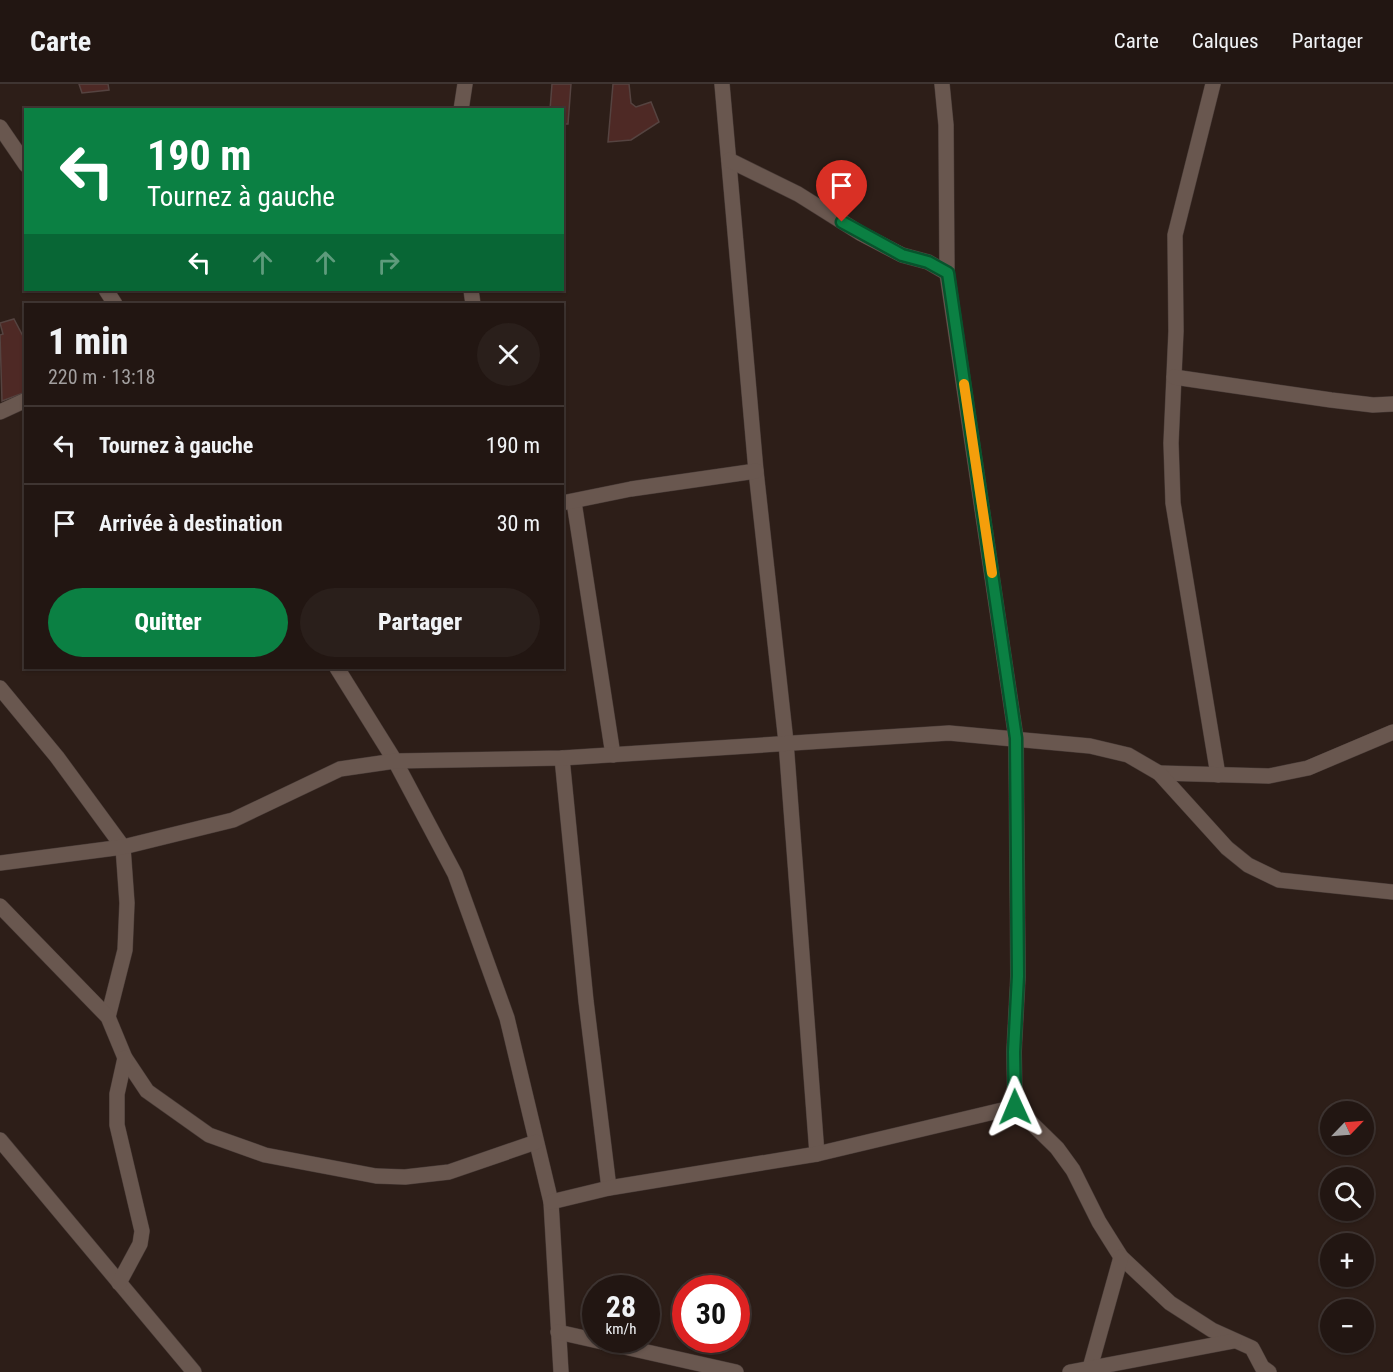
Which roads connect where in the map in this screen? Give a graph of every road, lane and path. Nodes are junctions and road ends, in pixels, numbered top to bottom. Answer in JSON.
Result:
{"nodes":[{"id":1,"x":465,"y":84,"type":"edge"},
{"id":2,"x":722,"y":84,"type":"edge"},
{"id":3,"x":942,"y":84,"type":"edge"},
{"id":4,"x":1213,"y":84,"type":"edge"},
{"id":5,"x":461,"y":108,"type":"edge"},
{"id":6,"x":0,"y":127,"type":"edge"},
{"id":7,"x":729,"y":160,"type":"junction"},
{"id":8,"x":24,"y":162,"type":"edge"},
{"id":9,"x":948,"y":273,"type":"junction"},
{"id":10,"x":1174,"y":377,"type":"junction"},
{"id":11,"x":24,"y":401,"type":"edge"},
{"id":12,"x":1393,"y":404,"type":"edge"},
{"id":13,"x":0,"y":412,"type":"edge"},
{"id":14,"x":756,"y":471,"type":"junction"},
{"id":15,"x":568,"y":502,"type":"edge"},
{"id":16,"x":338,"y":669,"type":"edge"},
{"id":17,"x":1,"y":690,"type":"edge"},
{"id":18,"x":1393,"y":732,"type":"edge"},
{"id":19,"x":1016,"y":738,"type":"junction"},
{"id":20,"x":786,"y":742,"type":"junction"},
{"id":21,"x":613,"y":755,"type":"junction"},
{"id":22,"x":562,"y":758,"type":"junction"},
{"id":23,"x":395,"y":761,"type":"junction"},
{"id":24,"x":1159,"y":773,"type":"junction"},
{"id":25,"x":1218,"y":775,"type":"junction"},
{"id":26,"x":123,"y":847,"type":"junction"},
{"id":27,"x":0,"y":863,"type":"edge"},
{"id":28,"x":1393,"y":892,"type":"edge"},
{"id":29,"x":0,"y":906,"type":"edge"},
{"id":30,"x":108,"y":1017,"type":"junction"},
{"id":31,"x":125,"y":1058,"type":"junction"},
{"id":32,"x":1015,"y":1107,"type":"junction"},
{"id":33,"x":0,"y":1140,"type":"edge"},
{"id":34,"x":536,"y":1142,"type":"junction"},
{"id":35,"x":817,"y":1154,"type":"junction"},
{"id":36,"x":609,"y":1188,"type":"junction"},
{"id":37,"x":551,"y":1202,"type":"junction"},
{"id":38,"x":1121,"y":1257,"type":"junction"},
{"id":39,"x":119,"y":1283,"type":"junction"},
{"id":40,"x":558,"y":1332,"type":"junction"},
{"id":41,"x":1234,"y":1341,"type":"junction"},
{"id":42,"x":1090,"y":1368,"type":"junction"},
{"id":43,"x":194,"y":1372,"type":"edge"},
{"id":44,"x":561,"y":1372,"type":"edge"},
{"id":45,"x":736,"y":1372,"type":"edge"},
{"id":46,"x":1070,"y":1372,"type":"edge"},
{"id":47,"x":1269,"y":1372,"type":"edge"}],
"edges":[{"from":1,"to":5,"type":"street"},
{"from":2,"to":7,"type":"street"},
{"from":3,"to":9,"type":"street"},
{"from":4,"to":10,"type":"street"},
{"from":6,"to":8,"type":"street"},
{"from":7,"to":9,"type":"street"},
{"from":7,"to":14,"type":"street"},
{"from":9,"to":19,"type":"street"},
{"from":10,"to":12,"type":"street"},
{"from":10,"to":25,"type":"street"},
{"from":11,"to":13,"type":"street"},
{"from":14,"to":15,"type":"street"},
{"from":14,"to":20,"type":"street"},
{"from":15,"to":21,"type":"street"},
{"from":16,"to":23,"type":"street"},
{"from":17,"to":26,"type":"street"},
{"from":18,"to":25,"type":"street"},
{"from":19,"to":20,"type":"street"},
{"from":19,"to":24,"type":"street"},
{"from":19,"to":32,"type":"street"},
{"from":20,"to":21,"type":"street"},
{"from":20,"to":35,"type":"street"},
{"from":21,"to":22,"type":"street"},
{"from":22,"to":23,"type":"street"},
{"from":22,"to":36,"type":"street"},
{"from":23,"to":26,"type":"street"},
{"from":23,"to":34,"type":"street"},
{"from":24,"to":25,"type":"street"},
{"from":24,"to":28,"type":"street"},
{"from":26,"to":27,"type":"street"},
{"from":26,"to":30,"type":"street"},
{"from":29,"to":30,"type":"street"},
{"from":30,"to":31,"type":"street"},
{"from":31,"to":34,"type":"street"},
{"from":31,"to":39,"type":"street"},
{"from":32,"to":35,"type":"street"},
{"from":32,"to":38,"type":"street"},
{"from":33,"to":39,"type":"street"},
{"from":34,"to":37,"type":"street"},
{"from":35,"to":36,"type":"street"},
{"from":36,"to":37,"type":"street"},
{"from":37,"to":40,"type":"street"},
{"from":38,"to":41,"type":"street"},
{"from":38,"to":42,"type":"street"},
{"from":39,"to":43,"type":"street"},
{"from":40,"to":44,"type":"street"},
{"from":40,"to":45,"type":"street"},
{"from":41,"to":42,"type":"street"},
{"from":41,"to":47,"type":"street"},
{"from":42,"to":46,"type":"street"}]}
